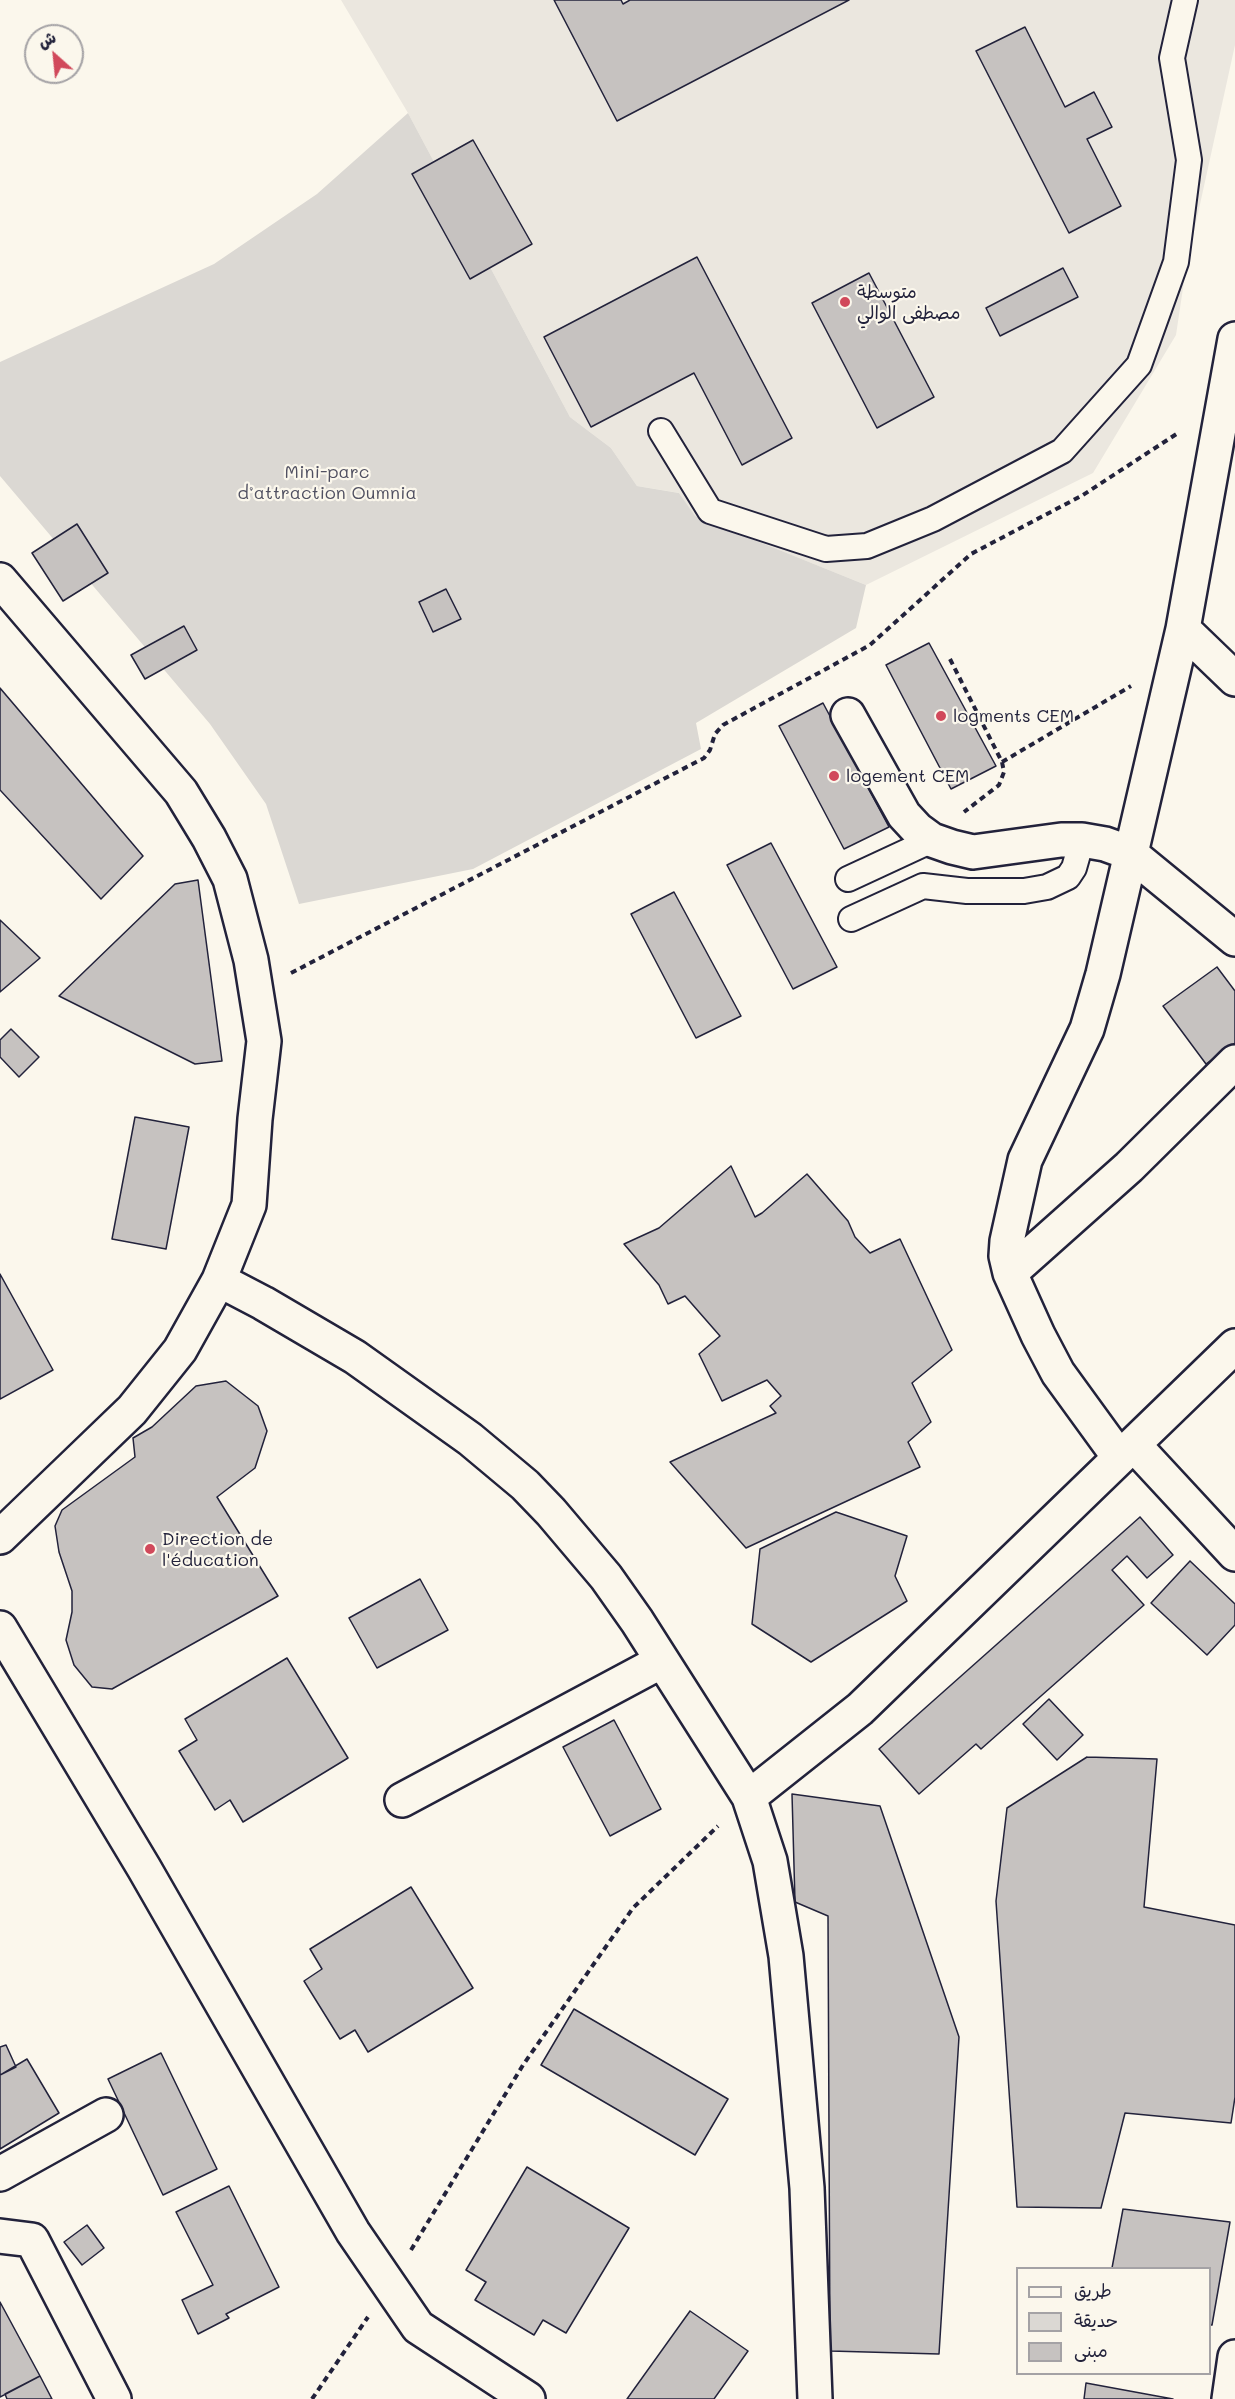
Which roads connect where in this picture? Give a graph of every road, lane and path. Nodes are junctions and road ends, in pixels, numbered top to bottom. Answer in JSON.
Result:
{"nodes":[{"id":1,"x":1185,"y":0,"type":"edge"},
{"id":2,"x":1235,"y":339,"type":"edge"},
{"id":3,"x":1228,"y":413,"type":"edge"},
{"id":4,"x":661,"y":431,"type":"dead end"},
{"id":5,"x":0,"y":580,"type":"edge"},
{"id":6,"x":11,"y":604,"type":"edge"},
{"id":7,"x":1183,"y":629,"type":"junction"},
{"id":8,"x":950,"y":659,"type":"dead end"},
{"id":9,"x":1235,"y":679,"type":"edge"},
{"id":10,"x":1138,"y":682,"type":"dead end"},
{"id":11,"x":849,"y":715,"type":"dead end"},
{"id":12,"x":1002,"y":762,"type":"junction"},
{"id":13,"x":932,"y":840,"type":"junction"},
{"id":14,"x":1082,"y":840,"type":"junction"},
{"id":15,"x":1130,"y":853,"type":"junction"},
{"id":16,"x":848,"y":879,"type":"dead end"},
{"id":17,"x":851,"y":919,"type":"dead end"},
{"id":18,"x":1235,"y":939,"type":"edge"},
{"id":19,"x":256,"y":991,"type":"junction"},
{"id":20,"x":1235,"y":1062,"type":"edge"},
{"id":21,"x":1010,"y":1273,"type":"junction"},
{"id":22,"x":219,"y":1280,"type":"junction"},
{"id":23,"x":1235,"y":1346,"type":"edge"},
{"id":24,"x":1127,"y":1451,"type":"junction"},
{"id":25,"x":0,"y":1537,"type":"edge"},
{"id":26,"x":1235,"y":1554,"type":"edge"},
{"id":27,"x":0,"y":1628,"type":"edge"},
{"id":28,"x":662,"y":1661,"type":"junction"},
{"id":29,"x":749,"y":1797,"type":"junction"},
{"id":30,"x":402,"y":1800,"type":"dead end"},
{"id":31,"x":106,"y":2115,"type":"dead end"},
{"id":32,"x":0,"y":2174,"type":"edge"},
{"id":33,"x":0,"y":2236,"type":"edge"},
{"id":34,"x":390,"y":2285,"type":"junction"},
{"id":35,"x":1235,"y":2357,"type":"edge"},
{"id":36,"x":114,"y":2399,"type":"edge"},
{"id":37,"x":312,"y":2399,"type":"edge"},
{"id":38,"x":528,"y":2399,"type":"edge"},
{"id":39,"x":815,"y":2399,"type":"edge"},
{"id":40,"x":1228,"y":2399,"type":"edge"}],
"edges":[{"from":1,"to":4,"type":"lane"},
{"from":2,"to":3,"type":"street"},
{"from":3,"to":7,"type":"street"},
{"from":3,"to":19,"type":"path"},
{"from":5,"to":6,"type":"street"},
{"from":6,"to":19,"type":"street"},
{"from":7,"to":9,"type":"street"},
{"from":7,"to":15,"type":"street"},
{"from":8,"to":12,"type":"path"},
{"from":10,"to":12,"type":"path"},
{"from":11,"to":13,"type":"street"},
{"from":12,"to":13,"type":"path"},
{"from":13,"to":14,"type":"street"},
{"from":13,"to":16,"type":"lane"},
{"from":14,"to":15,"type":"street"},
{"from":14,"to":17,"type":"lane"},
{"from":15,"to":18,"type":"street"},
{"from":15,"to":21,"type":"street"},
{"from":19,"to":22,"type":"street"},
{"from":20,"to":21,"type":"street"},
{"from":21,"to":24,"type":"street"},
{"from":22,"to":25,"type":"street"},
{"from":22,"to":28,"type":"street"},
{"from":23,"to":24,"type":"street"},
{"from":24,"to":26,"type":"street"},
{"from":24,"to":29,"type":"street"},
{"from":27,"to":34,"type":"street"},
{"from":28,"to":29,"type":"street"},
{"from":28,"to":30,"type":"street"},
{"from":29,"to":34,"type":"path"},
{"from":29,"to":39,"type":"street"},
{"from":31,"to":32,"type":"street"},
{"from":33,"to":36,"type":"street"},
{"from":34,"to":37,"type":"path"},
{"from":34,"to":38,"type":"street"},
{"from":35,"to":40,"type":"street"}]}
